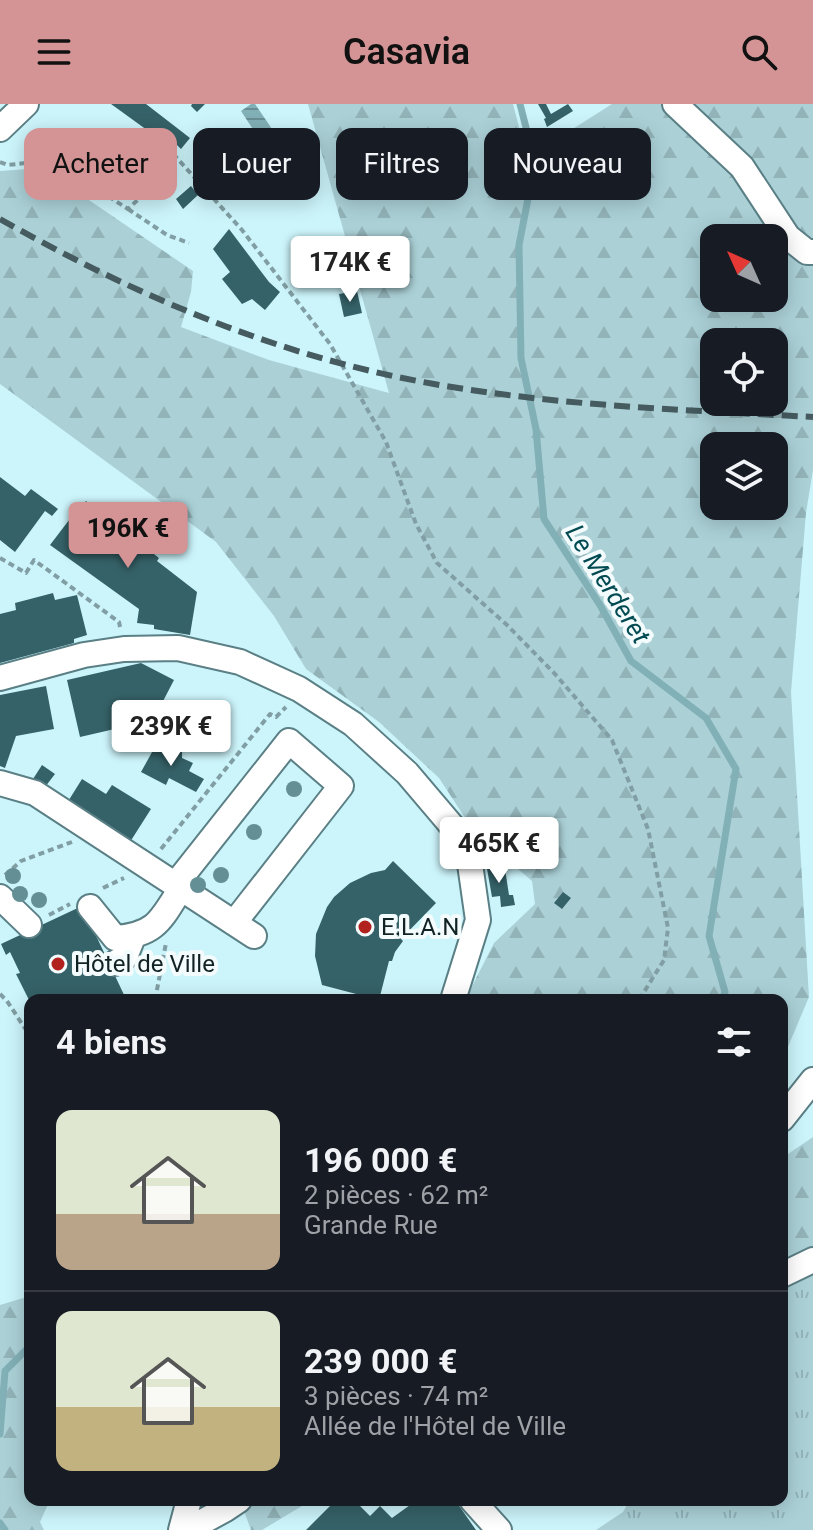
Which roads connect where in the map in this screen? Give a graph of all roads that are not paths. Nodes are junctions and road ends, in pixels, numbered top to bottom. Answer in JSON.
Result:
{"nodes":[{"id":1,"x":26,"y":104,"type":"edge"},
{"id":2,"x":675,"y":104,"type":"edge"},
{"id":3,"x":0,"y":129,"type":"edge"},
{"id":4,"x":813,"y":252,"type":"edge"},
{"id":5,"x":0,"y":678,"type":"edge"},
{"id":6,"x":0,"y":783,"type":"edge"},
{"id":7,"x":178,"y":886,"type":"junction"},
{"id":8,"x":0,"y":897,"type":"edge"},
{"id":9,"x":90,"y":907,"type":"dead end"},
{"id":10,"x":29,"y":925,"type":"dead end"},
{"id":11,"x":133,"y":937,"type":"junction"},
{"id":12,"x":115,"y":963,"type":"dead end"},
{"id":13,"x":455,"y":994,"type":"edge"},
{"id":14,"x":813,"y":1080,"type":"edge"},
{"id":15,"x":788,"y":1111,"type":"edge"},
{"id":16,"x":813,"y":1260,"type":"edge"},
{"id":17,"x":788,"y":1272,"type":"edge"},
{"id":18,"x":188,"y":1506,"type":"edge"},
{"id":19,"x":230,"y":1506,"type":"edge"},
{"id":20,"x":477,"y":1506,"type":"edge"},
{"id":21,"x":184,"y":1530,"type":"edge"},
{"id":22,"x":499,"y":1530,"type":"edge"}],
"edges":[{"from":1,"to":3,"type":"street"},
{"from":2,"to":4,"type":"street"},
{"from":5,"to":13,"type":"street"},
{"from":6,"to":7,"type":"street"},
{"from":7,"to":7,"type":"street"},
{"from":7,"to":11,"type":"street"},
{"from":8,"to":10,"type":"street"},
{"from":9,"to":11,"type":"street"},
{"from":11,"to":12,"type":"street"},
{"from":14,"to":15,"type":"street"},
{"from":16,"to":17,"type":"street"},
{"from":18,"to":21,"type":"street"},
{"from":19,"to":21,"type":"street"},
{"from":20,"to":22,"type":"street"}]}
